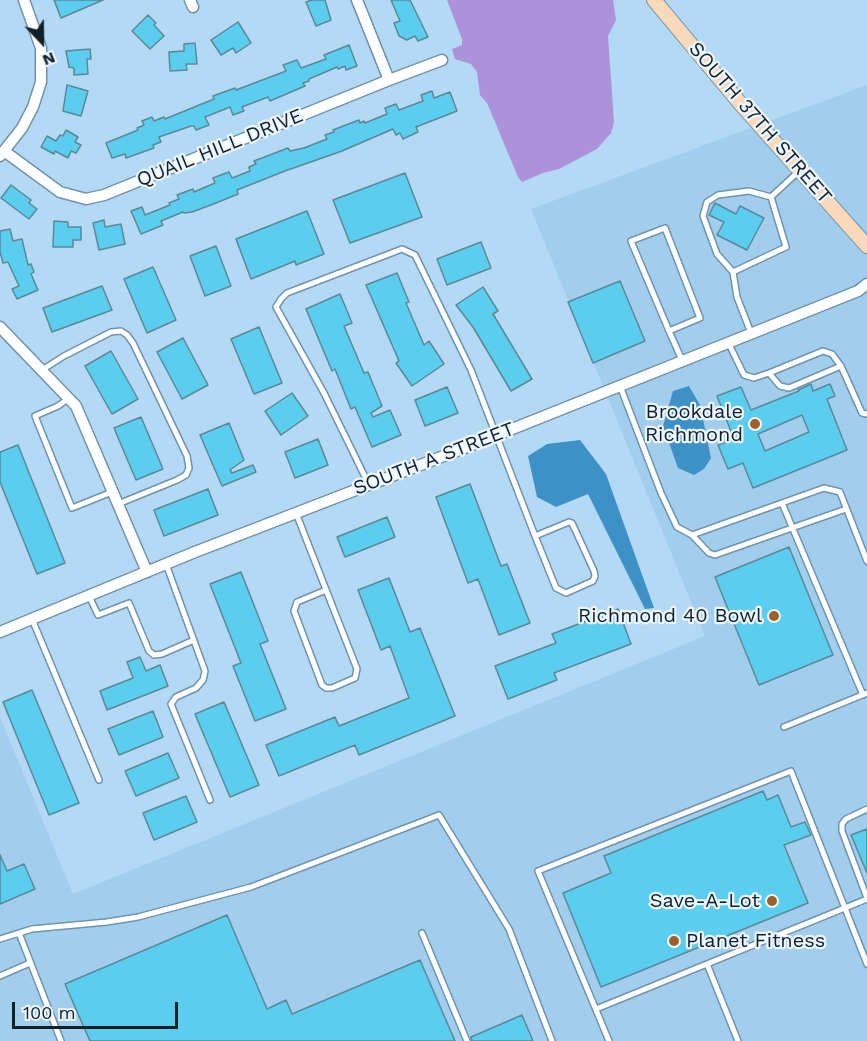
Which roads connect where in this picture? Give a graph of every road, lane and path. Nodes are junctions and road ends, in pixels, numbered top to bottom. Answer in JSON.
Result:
{"nodes":[{"id":1,"x":24,"y":0,"type":"edge"},
{"id":2,"x":357,"y":0,"type":"edge"},
{"id":3,"x":654,"y":0,"type":"edge"},
{"id":4,"x":442,"y":60,"type":"dead end"},
{"id":5,"x":389,"y":80,"type":"junction"},
{"id":6,"x":2,"y":154,"type":"edge"},
{"id":7,"x":800,"y":170,"type":"junction"},
{"id":8,"x":771,"y":198,"type":"junction"},
{"id":9,"x":867,"y":246,"type":"edge"},
{"id":10,"x":733,"y":272,"type":"junction"},
{"id":11,"x":867,"y":284,"type":"edge"},
{"id":12,"x":0,"y":327,"type":"edge"},
{"id":13,"x":669,"y":332,"type":"junction"},
{"id":14,"x":751,"y":333,"type":"junction"},
{"id":15,"x":728,"y":342,"type":"junction"},
{"id":16,"x":682,"y":360,"type":"junction"},
{"id":17,"x":841,"y":366,"type":"junction"},
{"id":18,"x":42,"y":370,"type":"junction"},
{"id":19,"x":769,"y":373,"type":"junction"},
{"id":20,"x":619,"y":386,"type":"junction"},
{"id":21,"x":69,"y":398,"type":"junction"},
{"id":22,"x":867,"y":414,"type":"edge"},
{"id":23,"x":496,"y":435,"type":"junction"},
{"id":24,"x":369,"y":485,"type":"junction"},
{"id":25,"x":113,"y":492,"type":"junction"},
{"id":26,"x":782,"y":503,"type":"junction"},
{"id":27,"x":118,"y":504,"type":"junction"},
{"id":28,"x":846,"y":509,"type":"junction"},
{"id":29,"x":296,"y":513,"type":"junction"},
{"id":30,"x":793,"y":529,"type":"junction"},
{"id":31,"x":692,"y":535,"type":"junction"},
{"id":32,"x":535,"y":536,"type":"junction"},
{"id":33,"x":867,"y":561,"type":"edge"},
{"id":34,"x":166,"y":564,"type":"junction"},
{"id":35,"x":147,"y":572,"type":"junction"},
{"id":36,"x":326,"y":590,"type":"junction"},
{"id":37,"x":89,"y":596,"type":"junction"},
{"id":38,"x":32,"y":619,"type":"junction"},
{"id":39,"x":0,"y":632,"type":"edge"},
{"id":40,"x":194,"y":640,"type":"junction"},
{"id":41,"x":865,"y":694,"type":"edge"},
{"id":42,"x":784,"y":727,"type":"dead end"},
{"id":43,"x":99,"y":780,"type":"dead end"},
{"id":44,"x":210,"y":800,"type":"dead end"},
{"id":45,"x":867,"y":809,"type":"edge"},
{"id":46,"x":867,"y":899,"type":"edge"},
{"id":47,"x":845,"y":908,"type":"junction"},
{"id":48,"x":19,"y":933,"type":"junction"},
{"id":49,"x":422,"y":933,"type":"dead end"},
{"id":50,"x":0,"y":939,"type":"edge"},
{"id":51,"x":30,"y":963,"type":"junction"},
{"id":52,"x":707,"y":964,"type":"junction"},
{"id":53,"x":867,"y":964,"type":"edge"},
{"id":54,"x":0,"y":976,"type":"edge"},
{"id":55,"x":596,"y":1009,"type":"junction"},
{"id":56,"x":61,"y":1041,"type":"edge"},
{"id":57,"x":467,"y":1041,"type":"edge"},
{"id":58,"x":552,"y":1041,"type":"edge"},
{"id":59,"x":609,"y":1041,"type":"edge"},
{"id":60,"x":738,"y":1041,"type":"edge"}],
"edges":[{"from":1,"to":6,"type":"street"},
{"from":2,"to":5,"type":"street"},
{"from":3,"to":7,"type":"street","name":"SOUTH 37TH STREET"},
{"from":4,"to":5,"type":"street","name":"QUAIL HILL DRIVE"},
{"from":5,"to":6,"type":"street","name":"QUAIL HILL DRIVE"},
{"from":7,"to":8,"type":"lane"},
{"from":7,"to":9,"type":"street","name":"SOUTH 37TH STREET"},
{"from":8,"to":10,"type":"lane"},
{"from":8,"to":10,"type":"lane"},
{"from":10,"to":14,"type":"lane"},
{"from":11,"to":14,"type":"street","name":"SOUTH A STREET"},
{"from":12,"to":18,"type":"street"},
{"from":13,"to":13,"type":"lane"},
{"from":13,"to":16,"type":"lane"},
{"from":14,"to":15,"type":"street","name":"SOUTH A STREET"},
{"from":15,"to":16,"type":"street","name":"SOUTH A STREET"},
{"from":15,"to":19,"type":"lane"},
{"from":16,"to":20,"type":"street","name":"SOUTH A STREET"},
{"from":17,"to":19,"type":"lane"},
{"from":17,"to":19,"type":"lane"},
{"from":17,"to":22,"type":"lane"},
{"from":18,"to":21,"type":"street"},
{"from":18,"to":27,"type":"lane"},
{"from":20,"to":23,"type":"street","name":"SOUTH A STREET"},
{"from":20,"to":31,"type":"lane"},
{"from":21,"to":25,"type":"street"},
{"from":21,"to":25,"type":"lane"},
{"from":23,"to":24,"type":"street","name":"SOUTH A STREET"},
{"from":23,"to":24,"type":"lane"},
{"from":23,"to":32,"type":"lane"},
{"from":24,"to":29,"type":"street","name":"SOUTH A STREET"},
{"from":25,"to":27,"type":"street"},
{"from":26,"to":28,"type":"lane"},
{"from":26,"to":30,"type":"lane"},
{"from":26,"to":31,"type":"lane"},
{"from":27,"to":35,"type":"street"},
{"from":28,"to":30,"type":"lane"},
{"from":28,"to":33,"type":"lane"},
{"from":29,"to":34,"type":"street","name":"SOUTH A STREET"},
{"from":29,"to":36,"type":"lane"},
{"from":30,"to":31,"type":"lane"},
{"from":30,"to":41,"type":"lane"},
{"from":32,"to":32,"type":"lane"},
{"from":34,"to":35,"type":"street","name":"SOUTH A STREET"},
{"from":34,"to":40,"type":"lane"},
{"from":35,"to":37,"type":"street","name":"SOUTH A STREET"},
{"from":36,"to":36,"type":"lane"},
{"from":37,"to":38,"type":"street","name":"SOUTH A STREET"},
{"from":37,"to":40,"type":"lane"},
{"from":38,"to":39,"type":"street","name":"SOUTH A STREET"},
{"from":38,"to":43,"type":"lane"},
{"from":40,"to":44,"type":"lane"},
{"from":41,"to":42,"type":"lane"},
{"from":45,"to":46,"type":"lane"},
{"from":46,"to":47,"type":"lane"},
{"from":47,"to":52,"type":"lane"},
{"from":47,"to":53,"type":"lane"},
{"from":47,"to":55,"type":"lane"},
{"from":48,"to":50,"type":"lane"},
{"from":48,"to":51,"type":"lane"},
{"from":48,"to":58,"type":"lane"},
{"from":49,"to":57,"type":"lane"},
{"from":51,"to":54,"type":"lane"},
{"from":51,"to":56,"type":"lane"},
{"from":52,"to":55,"type":"lane"},
{"from":52,"to":60,"type":"lane"},
{"from":55,"to":59,"type":"lane"}]}
